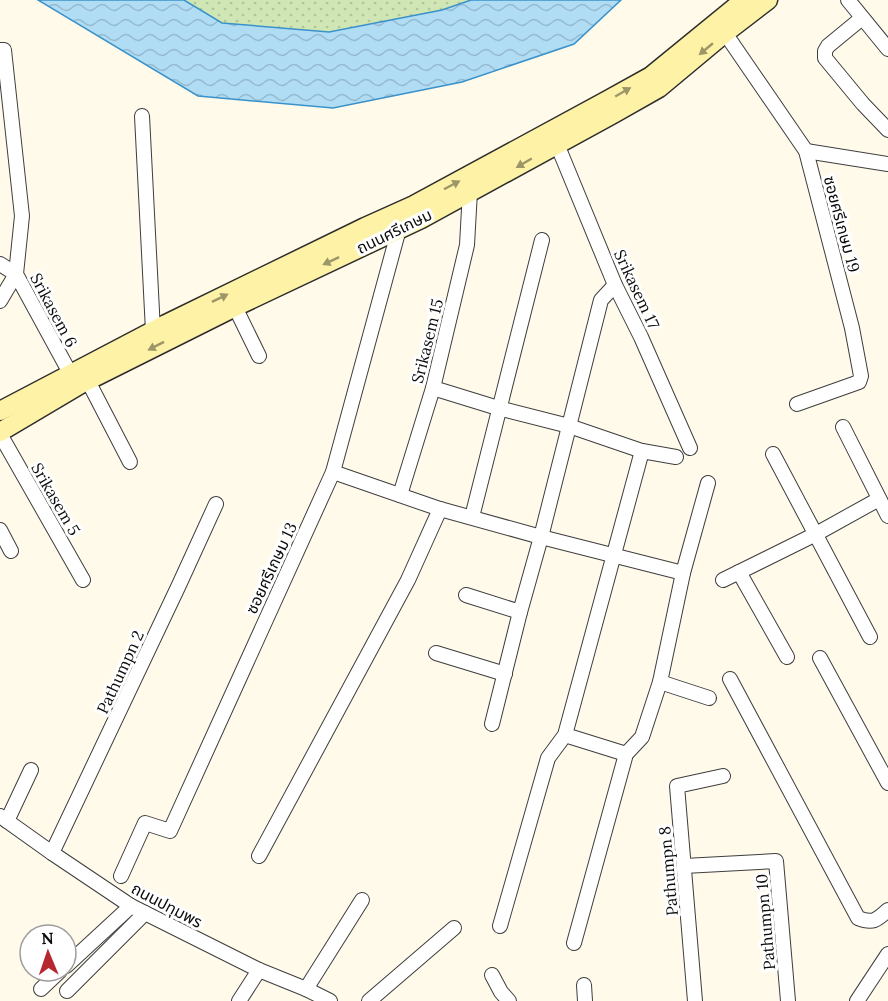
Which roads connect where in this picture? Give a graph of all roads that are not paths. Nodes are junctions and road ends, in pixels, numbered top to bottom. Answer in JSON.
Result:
{"nodes":[{"id":1,"x":744,"y":0,"type":"edge"},
{"id":2,"x":768,"y":0,"type":"edge"},
{"id":3,"x":848,"y":0,"type":"edge"},
{"id":4,"x":862,"y":18,"type":"junction"},
{"id":5,"x":725,"y":33,"type":"junction"},
{"id":6,"x":888,"y":49,"type":"edge"},
{"id":7,"x":0,"y":50,"type":"edge"},
{"id":8,"x":672,"y":68,"type":"junction"},
{"id":9,"x":142,"y":116,"type":"dead end"},
{"id":10,"x":888,"y":130,"type":"edge"},
{"id":11,"x":6,"y":132,"type":"edge"},
{"id":12,"x":557,"y":144,"type":"junction"},
{"id":13,"x":806,"y":151,"type":"junction"},
{"id":14,"x":888,"y":164,"type":"edge"},
{"id":15,"x":470,"y":191,"type":"junction"},
{"id":16,"x":399,"y":229,"type":"junction"},
{"id":17,"x":542,"y":240,"type":"dead end"},
{"id":18,"x":0,"y":264,"type":"edge"},
{"id":19,"x":16,"y":274,"type":"junction"},
{"id":20,"x":615,"y":285,"type":"junction"},
{"id":21,"x":0,"y":301,"type":"edge"},
{"id":22,"x":235,"y":307,"type":"junction"},
{"id":23,"x":153,"y":331,"type":"junction"},
{"id":24,"x":260,"y":356,"type":"dead end"},
{"id":25,"x":70,"y":373,"type":"junction"},
{"id":26,"x":88,"y":381,"type":"junction"},
{"id":27,"x":433,"y":388,"type":"junction"},
{"id":28,"x":797,"y":404,"type":"dead end"},
{"id":29,"x":498,"y":408,"type":"junction"},
{"id":30,"x":0,"y":411,"type":"edge"},
{"id":31,"x":569,"y":426,"type":"junction"},
{"id":32,"x":843,"y":427,"type":"dead end"},
{"id":33,"x":0,"y":433,"type":"edge"},
{"id":34,"x":690,"y":448,"type":"dead end"},
{"id":35,"x":642,"y":451,"type":"junction"},
{"id":36,"x":773,"y":454,"type":"dead end"},
{"id":37,"x":676,"y":457,"type":"dead end"},
{"id":38,"x":130,"y":462,"type":"dead end"},
{"id":39,"x":333,"y":472,"type":"junction"},
{"id":40,"x":708,"y":483,"type":"dead end"},
{"id":41,"x":399,"y":495,"type":"junction"},
{"id":42,"x":879,"y":499,"type":"junction"},
{"id":43,"x":216,"y":504,"type":"dead end"},
{"id":44,"x":440,"y":509,"type":"junction"},
{"id":45,"x":888,"y":516,"type":"edge"},
{"id":46,"x":472,"y":518,"type":"junction"},
{"id":47,"x":0,"y":530,"type":"edge"},
{"id":48,"x":816,"y":534,"type":"junction"},
{"id":49,"x":541,"y":537,"type":"junction"},
{"id":50,"x":11,"y":551,"type":"dead end"},
{"id":51,"x":614,"y":556,"type":"junction"},
{"id":52,"x":739,"y":572,"type":"junction"},
{"id":53,"x":683,"y":573,"type":"junction"},
{"id":54,"x":83,"y":580,"type":"dead end"},
{"id":55,"x":723,"y":580,"type":"dead end"},
{"id":56,"x":466,"y":595,"type":"dead end"},
{"id":57,"x":520,"y":612,"type":"junction"},
{"id":58,"x":870,"y":637,"type":"dead end"},
{"id":59,"x":436,"y":653,"type":"dead end"},
{"id":60,"x":787,"y":657,"type":"dead end"},
{"id":61,"x":819,"y":658,"type":"dead end"},
{"id":62,"x":505,"y":674,"type":"junction"},
{"id":63,"x":730,"y":679,"type":"dead end"},
{"id":64,"x":660,"y":682,"type":"junction"},
{"id":65,"x":709,"y":698,"type":"dead end"},
{"id":66,"x":492,"y":724,"type":"dead end"},
{"id":67,"x":565,"y":735,"type":"junction"},
{"id":68,"x":626,"y":754,"type":"junction"},
{"id":69,"x":31,"y":770,"type":"dead end"},
{"id":70,"x":723,"y":776,"type":"dead end"},
{"id":71,"x":888,"y":783,"type":"edge"},
{"id":72,"x":3,"y":819,"type":"edge"},
{"id":73,"x":52,"y":853,"type":"junction"},
{"id":74,"x":259,"y":855,"type":"dead end"},
{"id":75,"x":684,"y":867,"type":"junction"},
{"id":76,"x":121,"y":876,"type":"dead end"},
{"id":77,"x":362,"y":900,"type":"dead end"},
{"id":78,"x":131,"y":906,"type":"junction"},
{"id":79,"x":145,"y":913,"type":"junction"},
{"id":80,"x":886,"y":915,"type":"edge"},
{"id":81,"x":500,"y":926,"type":"dead end"},
{"id":82,"x":454,"y":928,"type":"dead end"},
{"id":83,"x":574,"y":943,"type":"dead end"},
{"id":84,"x":888,"y":954,"type":"edge"},
{"id":85,"x":78,"y":955,"type":"edge"},
{"id":86,"x":259,"y":970,"type":"junction"},
{"id":87,"x":492,"y":975,"type":"dead end"},
{"id":88,"x":47,"y":983,"type":"edge"},
{"id":89,"x":584,"y":985,"type":"dead end"},
{"id":90,"x":41,"y":989,"type":"dead end"},
{"id":91,"x":306,"y":990,"type":"junction"},
{"id":92,"x":67,"y":991,"type":"dead end"},
{"id":93,"x":239,"y":1001,"type":"edge"},
{"id":94,"x":330,"y":1001,"type":"edge"},
{"id":95,"x":369,"y":1001,"type":"edge"},
{"id":96,"x":509,"y":1001,"type":"edge"},
{"id":97,"x":585,"y":1001,"type":"edge"},
{"id":98,"x":695,"y":1001,"type":"edge"},
{"id":99,"x":788,"y":1001,"type":"edge"},
{"id":100,"x":857,"y":1001,"type":"edge"}],
"edges":[{"from":1,"to":8,"type":"main road","name":"ถนนศรีเกษม"},
{"from":2,"to":5,"type":"main road","name":"ถนนศรีเกษม"},
{"from":3,"to":4,"type":"street"},
{"from":4,"to":6,"type":"street"},
{"from":4,"to":10,"type":"street"},
{"from":5,"to":8,"type":"main road","name":"ถนนศรีเกษม","one_way":true},
{"from":5,"to":13,"type":"street","name":"ซอยศรีเกษม 19"},
{"from":7,"to":11,"type":"street","name":"Srikasem 6"},
{"from":8,"to":12,"type":"main road","name":"ถนนศรีเกษม"},
{"from":23,"to":8,"type":"main road","name":"ถนนศรีเกษม","one_way":true},
{"from":9,"to":23,"type":"street"},
{"from":11,"to":19,"type":"street","name":"Srikasem 6"},
{"from":12,"to":15,"type":"main road","name":"ถนนศรีเกษม","one_way":true},
{"from":12,"to":20,"type":"street","name":"Srikasem 17"},
{"from":13,"to":14,"type":"street"},
{"from":13,"to":28,"type":"street","name":"ซอยศรีเกษม 19"},
{"from":15,"to":16,"type":"main road","name":"ถนนศรีเกษม"},
{"from":15,"to":27,"type":"street","name":"Srikasem 15"},
{"from":16,"to":22,"type":"main road","name":"ถนนศรีเกษม","one_way":true},
{"from":16,"to":39,"type":"street","name":"ซอยศรีเกษม 13"},
{"from":17,"to":29,"type":"street"},
{"from":18,"to":19,"type":"street"},
{"from":19,"to":21,"type":"street"},
{"from":19,"to":25,"type":"street","name":"Srikasem 6"},
{"from":20,"to":31,"type":"street"},
{"from":20,"to":34,"type":"street","name":"Srikasem 17"},
{"from":22,"to":24,"type":"street"},
{"from":22,"to":26,"type":"main road","name":"ถนนศรีเกษม","one_way":true},
{"from":23,"to":25,"type":"main road","name":"ถนนศรีเกษม"},
{"from":25,"to":30,"type":"main road","name":"ถนนศรีเกษม"},
{"from":26,"to":33,"type":"main road","name":"ถนนศรีเกษม"},
{"from":26,"to":38,"type":"street"},
{"from":27,"to":29,"type":"street"},
{"from":27,"to":41,"type":"street","name":"Srikasem 15"},
{"from":29,"to":31,"type":"street"},
{"from":29,"to":46,"type":"street"},
{"from":31,"to":35,"type":"street"},
{"from":31,"to":49,"type":"street"},
{"from":32,"to":42,"type":"street"},
{"from":33,"to":54,"type":"street","name":"Srikasem 5"},
{"from":35,"to":37,"type":"street"},
{"from":35,"to":51,"type":"street"},
{"from":36,"to":48,"type":"street"},
{"from":39,"to":41,"type":"street"},
{"from":39,"to":76,"type":"street","name":"ซอยศรีเกษม 13"},
{"from":40,"to":53,"type":"street"},
{"from":41,"to":44,"type":"street"},
{"from":42,"to":45,"type":"street"},
{"from":42,"to":48,"type":"street"},
{"from":43,"to":73,"type":"street","name":"Pathumpn 2"},
{"from":44,"to":46,"type":"street"},
{"from":44,"to":74,"type":"street"},
{"from":46,"to":49,"type":"street"},
{"from":47,"to":50,"type":"street"},
{"from":48,"to":52,"type":"street"},
{"from":48,"to":58,"type":"street"},
{"from":49,"to":51,"type":"street"},
{"from":49,"to":57,"type":"street"},
{"from":51,"to":53,"type":"street"},
{"from":51,"to":67,"type":"street"},
{"from":52,"to":55,"type":"street"},
{"from":52,"to":60,"type":"street"},
{"from":53,"to":64,"type":"street"},
{"from":56,"to":57,"type":"street"},
{"from":57,"to":62,"type":"street"},
{"from":59,"to":62,"type":"street"},
{"from":61,"to":71,"type":"street"},
{"from":62,"to":66,"type":"street"},
{"from":63,"to":80,"type":"street"},
{"from":64,"to":65,"type":"street"},
{"from":64,"to":68,"type":"street"},
{"from":67,"to":68,"type":"street"},
{"from":67,"to":81,"type":"street"},
{"from":68,"to":83,"type":"street"},
{"from":69,"to":72,"type":"street"},
{"from":70,"to":75,"type":"street","name":"Pathumpn 8"},
{"from":72,"to":73,"type":"street","name":"ถนนปทุมพร"},
{"from":73,"to":78,"type":"street","name":"ถนนปทุมพร"},
{"from":75,"to":98,"type":"street","name":"Pathumpn 8"},
{"from":75,"to":99,"type":"street","name":"Pathumpn 10"},
{"from":77,"to":91,"type":"street"},
{"from":78,"to":79,"type":"street","name":"ถนนปทุมพร"},
{"from":78,"to":85,"type":"street"},
{"from":79,"to":86,"type":"street","name":"ถนนปทุมพร"},
{"from":79,"to":92,"type":"street"},
{"from":82,"to":95,"type":"street"},
{"from":84,"to":100,"type":"street"},
{"from":86,"to":91,"type":"street","name":"ถนนปทุมพร"},
{"from":86,"to":93,"type":"street"},
{"from":87,"to":96,"type":"street"},
{"from":88,"to":90,"type":"street"},
{"from":89,"to":97,"type":"street"},
{"from":91,"to":94,"type":"street","name":"ถนนปทุมพร"}]}
